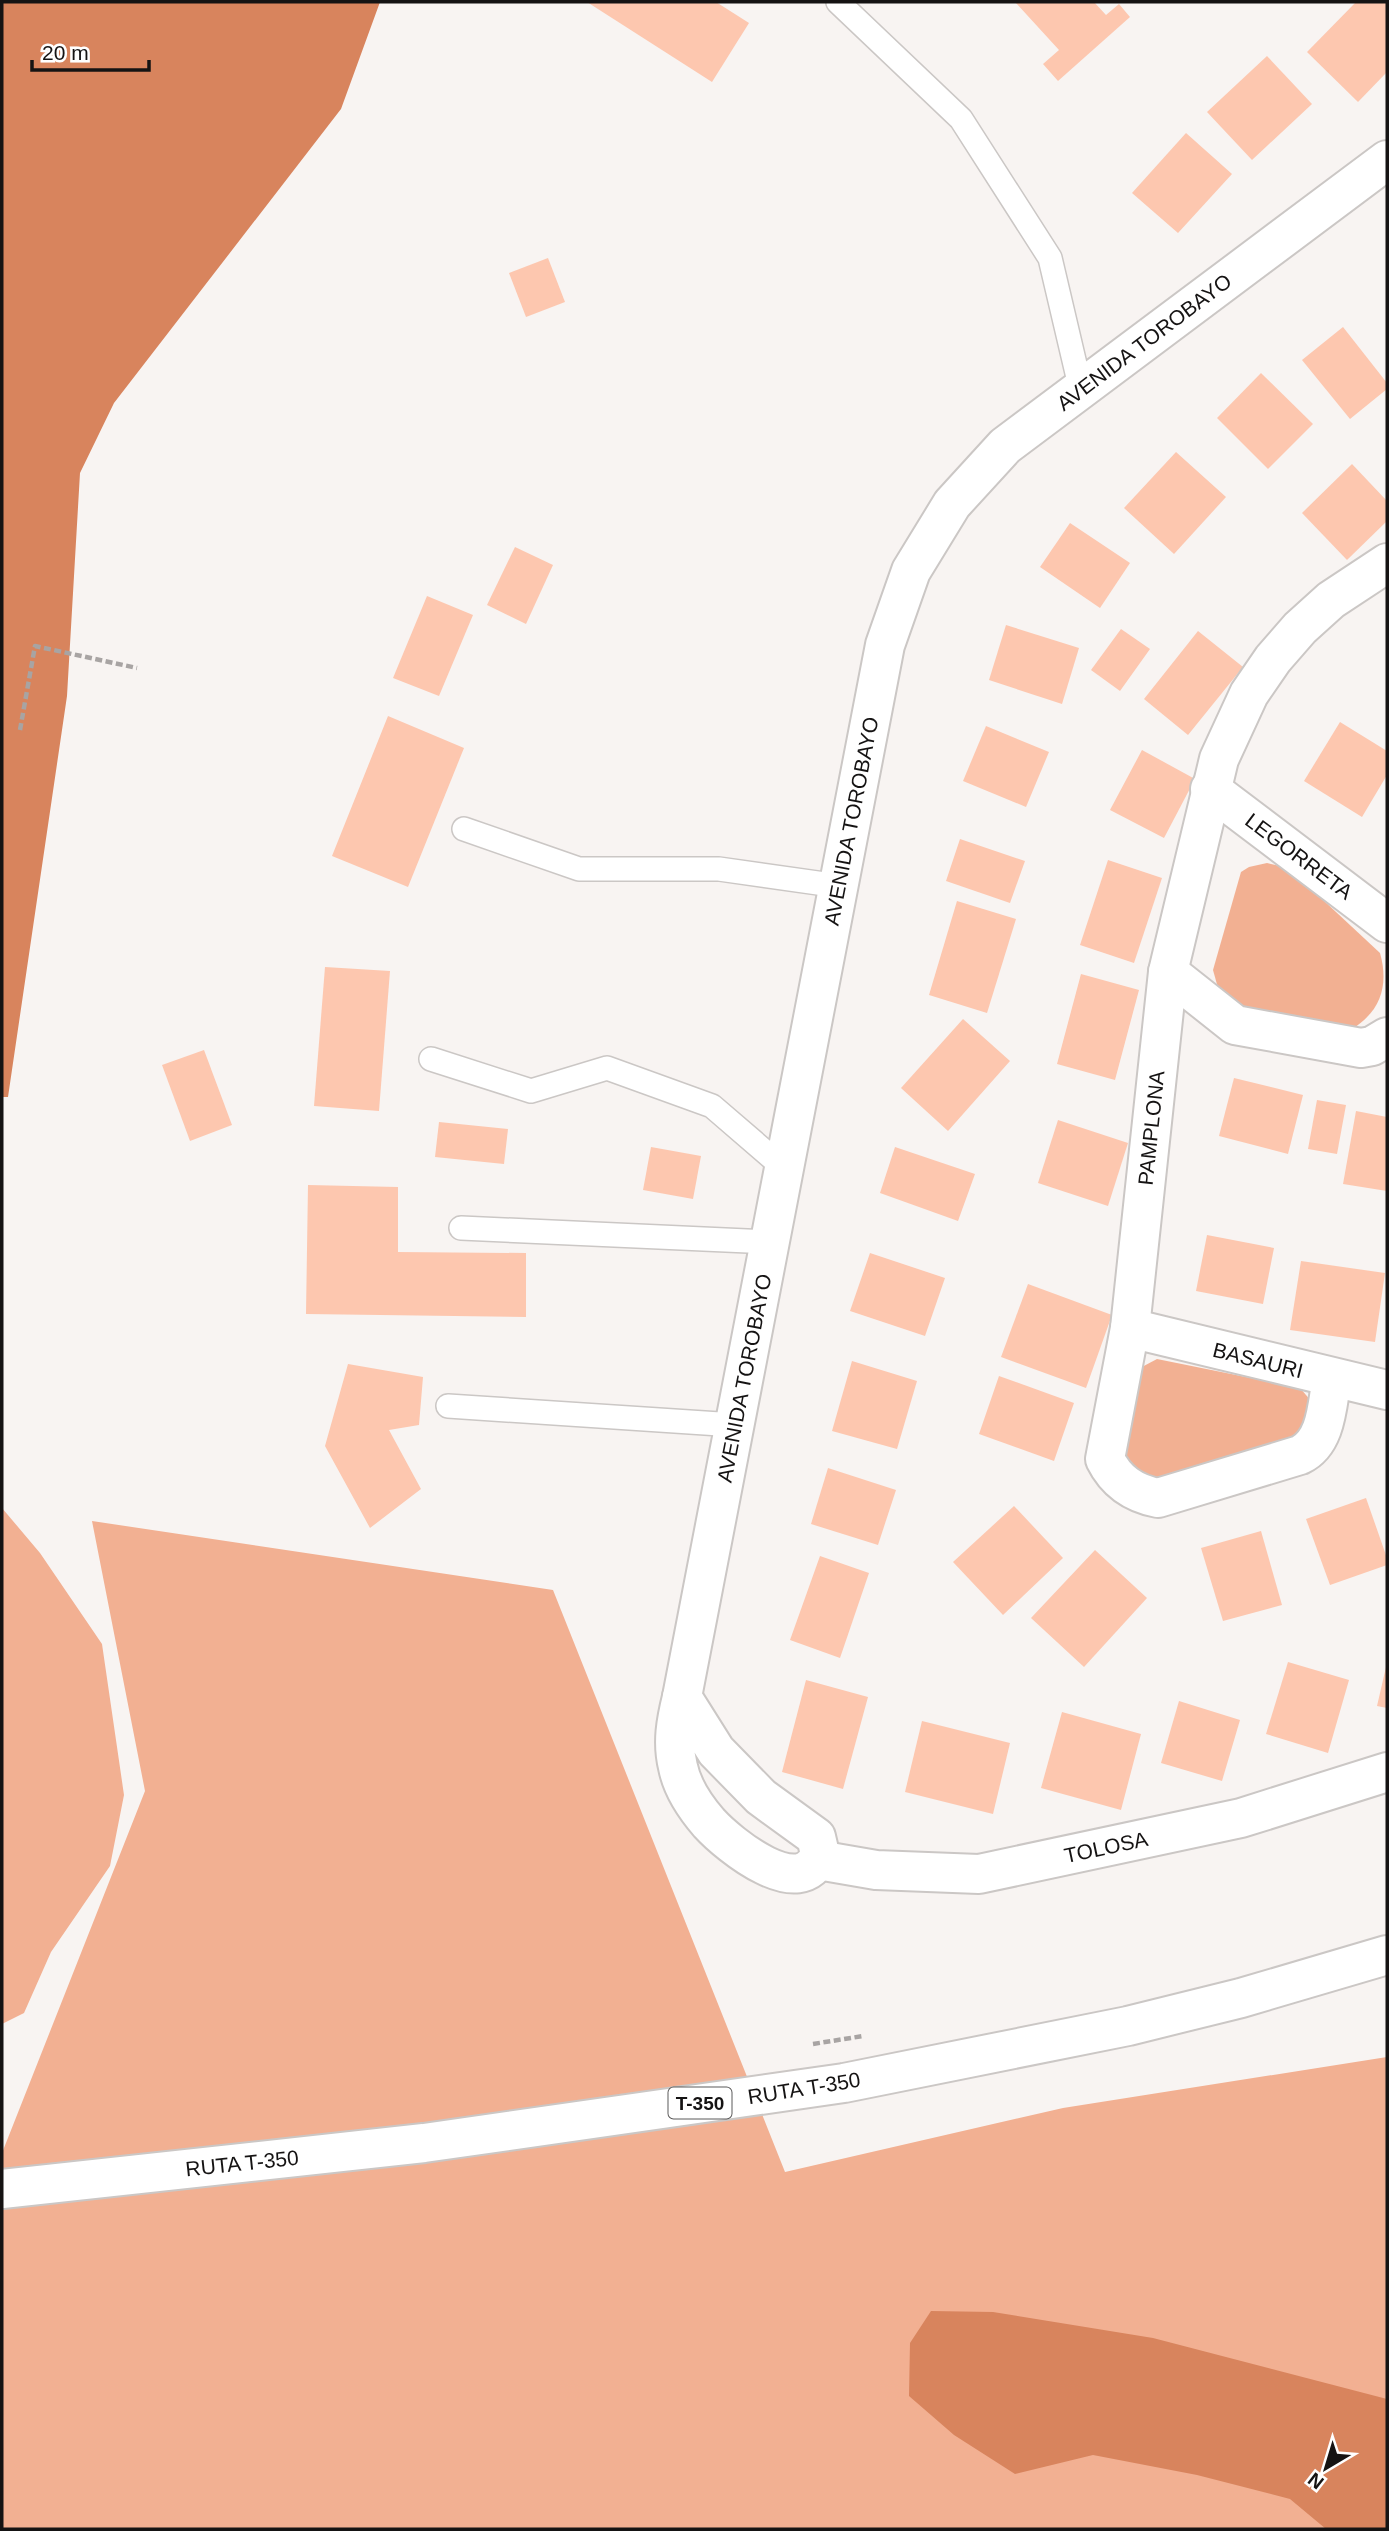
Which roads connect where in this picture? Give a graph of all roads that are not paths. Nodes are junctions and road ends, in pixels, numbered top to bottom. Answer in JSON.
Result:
{"nodes":[{"id":1,"x":838,"y":2,"type":"edge"},
{"id":2,"x":1387,"y":160,"type":"edge"},
{"id":3,"x":1081,"y":390,"type":"junction"},
{"id":4,"x":1387,"y":563,"type":"edge"},
{"id":5,"x":1210,"y":789,"type":"junction"},
{"id":6,"x":464,"y":829,"type":"dead end"},
{"id":7,"x":839,"y":886,"type":"junction"},
{"id":8,"x":1387,"y":923,"type":"edge"},
{"id":9,"x":1168,"y":972,"type":"junction"},
{"id":10,"x":1387,"y":1037,"type":"edge"},
{"id":11,"x":430,"y":1059,"type":"dead end"},
{"id":12,"x":784,"y":1168,"type":"junction"},
{"id":13,"x":461,"y":1228,"type":"dead end"},
{"id":14,"x":770,"y":1242,"type":"junction"},
{"id":15,"x":1129,"y":1328,"type":"junction"},
{"id":16,"x":1332,"y":1378,"type":"junction"},
{"id":17,"x":1387,"y":1390,"type":"edge"},
{"id":18,"x":448,"y":1406,"type":"dead end"},
{"id":19,"x":735,"y":1425,"type":"junction"},
{"id":20,"x":682,"y":1697,"type":"junction"},
{"id":21,"x":1387,"y":1772,"type":"edge"},
{"id":22,"x":818,"y":1860,"type":"junction"},
{"id":23,"x":1387,"y":1955,"type":"edge"},
{"id":24,"x":2,"y":2189,"type":"edge"}],
"edges":[{"from":1,"to":3,"type":"lane"},
{"from":2,"to":3,"type":"street","name":"AVENIDA TOROBAYO"},
{"from":3,"to":7,"type":"street","name":"AVENIDA TOROBAYO"},
{"from":4,"to":5,"type":"street","name":"PAMPLONA"},
{"from":5,"to":8,"type":"street","name":"LEGORRETA"},
{"from":5,"to":9,"type":"street","name":"PAMPLONA"},
{"from":6,"to":7,"type":"lane"},
{"from":7,"to":12,"type":"street","name":"AVENIDA TOROBAYO"},
{"from":9,"to":10,"type":"street"},
{"from":9,"to":15,"type":"street","name":"PAMPLONA"},
{"from":11,"to":12,"type":"lane"},
{"from":12,"to":14,"type":"street","name":"AVENIDA TOROBAYO"},
{"from":13,"to":14,"type":"lane"},
{"from":14,"to":19,"type":"street","name":"AVENIDA TOROBAYO"},
{"from":15,"to":16,"type":"street","name":"BASAURI"},
{"from":15,"to":16,"type":"street","name":"PAMPLONA"},
{"from":16,"to":17,"type":"street","name":"BASAURI"},
{"from":18,"to":19,"type":"lane"},
{"from":19,"to":20,"type":"street","name":"AVENIDA TOROBAYO"},
{"from":20,"to":22,"type":"street"},
{"from":20,"to":22,"type":"street","name":"AVENIDA TOROBAYO"},
{"from":21,"to":22,"type":"street","name":"TOLOSA"},
{"from":23,"to":24,"type":"street","name":"RUTA T-350","number":"T-350"}]}
